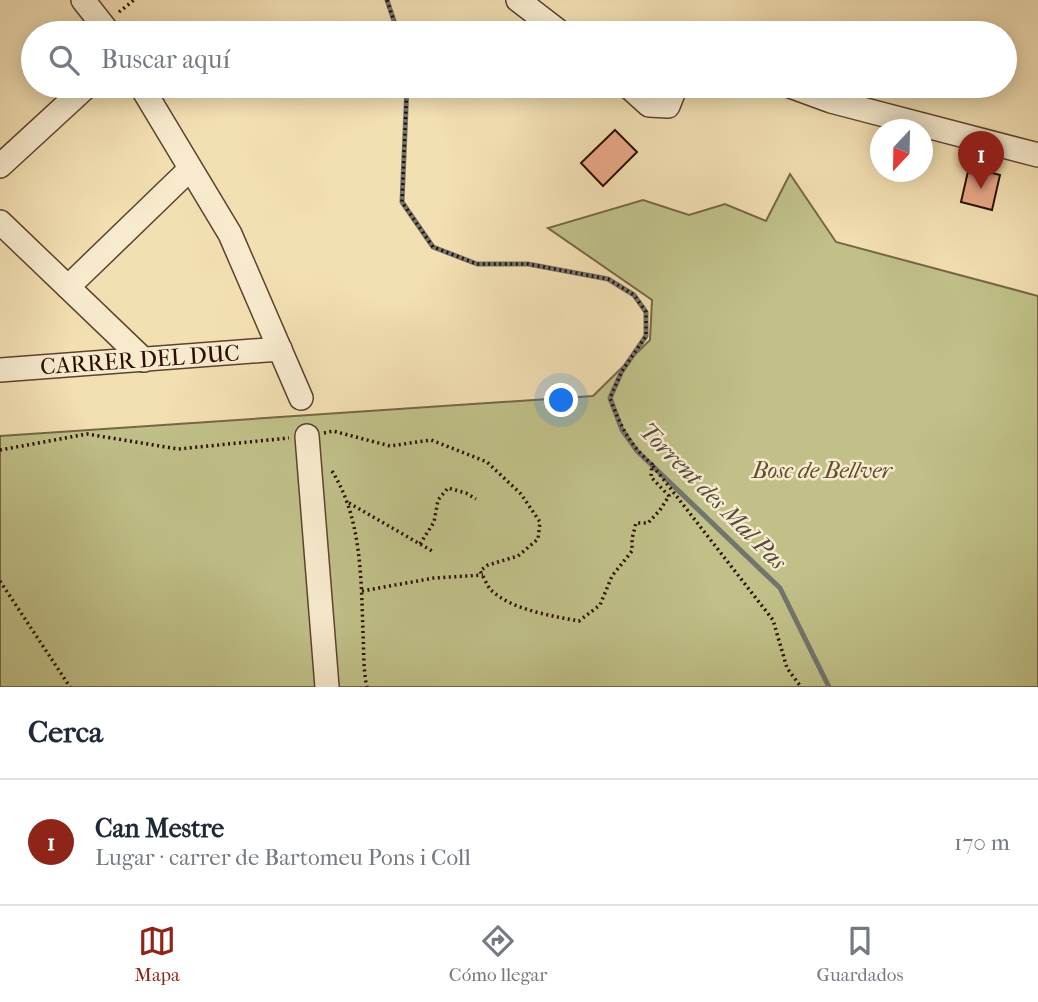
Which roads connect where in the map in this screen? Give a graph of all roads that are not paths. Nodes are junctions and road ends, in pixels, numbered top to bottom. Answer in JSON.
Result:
{"nodes":[{"id":1,"x":83,"y":0,"type":"edge"},
{"id":2,"x":518,"y":0,"type":"edge"},
{"id":3,"x":99,"y":21,"type":"edge"},
{"id":4,"x":545,"y":21,"type":"edge"},
{"id":5,"x":74,"y":98,"type":"edge"},
{"id":6,"x":148,"y":98,"type":"edge"},
{"id":7,"x":641,"y":98,"type":"edge"},
{"id":8,"x":671,"y":98,"type":"edge"},
{"id":9,"x":823,"y":98,"type":"edge"},
{"id":10,"x":1038,"y":155,"type":"edge"},
{"id":11,"x":0,"y":166,"type":"edge"},
{"id":12,"x":190,"y":169,"type":"junction"},
{"id":13,"x":0,"y":222,"type":"edge"},
{"id":14,"x":68,"y":287,"type":"junction"},
{"id":15,"x":280,"y":349,"type":"junction"},
{"id":16,"x":144,"y":360,"type":"junction"},
{"id":17,"x":0,"y":370,"type":"edge"},
{"id":18,"x":302,"y":398,"type":"dead end"},
{"id":19,"x":307,"y":436,"type":"road end"},
{"id":20,"x":327,"y":687,"type":"edge"}],
"edges":[{"from":1,"to":3,"type":"street"},
{"from":2,"to":4,"type":"street"},
{"from":5,"to":11,"type":"street"},
{"from":6,"to":12,"type":"street"},
{"from":7,"to":8,"type":"street"},
{"from":9,"to":10,"type":"street"},
{"from":12,"to":14,"type":"street"},
{"from":12,"to":15,"type":"street"},
{"from":13,"to":14,"type":"street"},
{"from":14,"to":16,"type":"street"},
{"from":15,"to":16,"type":"street","name":"CARRER DEL DUC"},
{"from":15,"to":18,"type":"street"},
{"from":16,"to":17,"type":"street","name":"CARRER DEL DUC"},
{"from":19,"to":20,"type":"street"}]}
